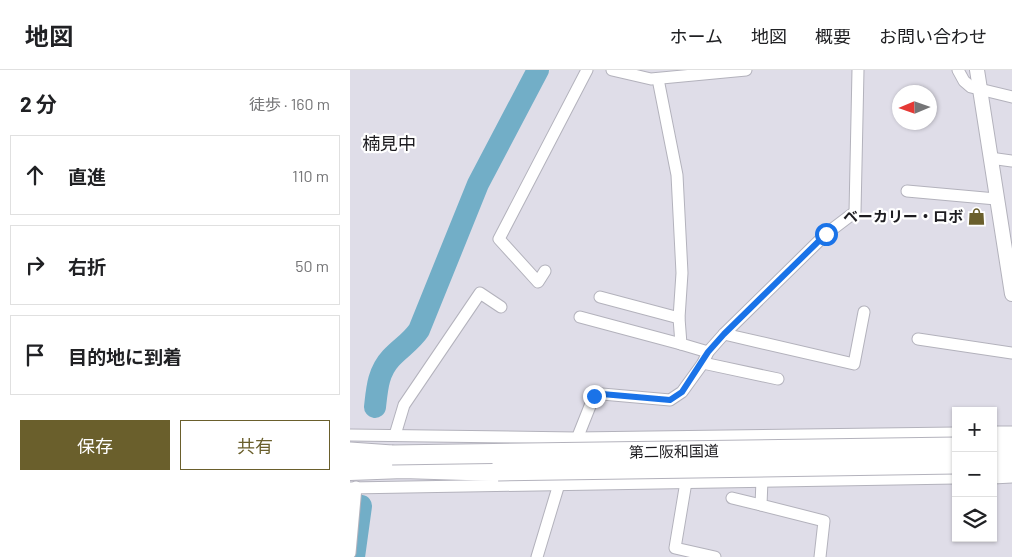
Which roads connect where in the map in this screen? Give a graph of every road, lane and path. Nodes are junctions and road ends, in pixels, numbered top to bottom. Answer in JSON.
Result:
{"nodes":[{"id":1,"x":587,"y":70,"type":"edge"},
{"id":2,"x":612,"y":70,"type":"edge"},
{"id":3,"x":746,"y":70,"type":"edge"},
{"id":4,"x":858,"y":70,"type":"edge"},
{"id":5,"x":958,"y":70,"type":"edge"},
{"id":6,"x":977,"y":70,"type":"edge"},
{"id":7,"x":641,"y":73,"type":"edge"},
{"id":8,"x":658,"y":79,"type":"junction"},
{"id":9,"x":980,"y":89,"type":"junction"},
{"id":10,"x":1012,"y":97,"type":"edge"},
{"id":11,"x":990,"y":158,"type":"junction"},
{"id":12,"x":1012,"y":161,"type":"edge"},
{"id":13,"x":907,"y":190,"type":"dead end"},
{"id":14,"x":996,"y":199,"type":"junction"},
{"id":15,"x":545,"y":271,"type":"dead end"},
{"id":16,"x":1011,"y":286,"type":"edge"},
{"id":17,"x":600,"y":297,"type":"dead end"},
{"id":18,"x":501,"y":307,"type":"dead end"},
{"id":19,"x":864,"y":312,"type":"dead end"},
{"id":20,"x":580,"y":317,"type":"dead end"},
{"id":21,"x":679,"y":318,"type":"junction"},
{"id":22,"x":724,"y":334,"type":"junction"},
{"id":23,"x":918,"y":339,"type":"dead end"},
{"id":24,"x":681,"y":344,"type":"junction"},
{"id":25,"x":708,"y":352,"type":"junction"},
{"id":26,"x":1012,"y":353,"type":"edge"},
{"id":27,"x":703,"y":363,"type":"junction"},
{"id":28,"x":778,"y":379,"type":"dead end"},
{"id":29,"x":997,"y":432,"type":"edge"},
{"id":30,"x":1012,"y":432,"type":"edge"},
{"id":31,"x":952,"y":433,"type":"edge"},
{"id":32,"x":350,"y":434,"type":"edge"},
{"id":33,"x":576,"y":438,"type":"junction"},
{"id":34,"x":393,"y":445,"type":"junction"},
{"id":35,"x":997,"y":446,"type":"edge"},
{"id":36,"x":1012,"y":446,"type":"edge"},
{"id":37,"x":952,"y":447,"type":"edge"},
{"id":38,"x":350,"y":452,"type":"edge"},
{"id":39,"x":350,"y":458,"type":"edge"},
{"id":40,"x":952,"y":464,"type":"edge"},
{"id":41,"x":997,"y":464,"type":"edge"},
{"id":42,"x":1012,"y":464,"type":"edge"},
{"id":43,"x":498,"y":471,"type":"joint"},
{"id":44,"x":1012,"y":477,"type":"edge"},
{"id":45,"x":952,"y":478,"type":"edge"},
{"id":46,"x":997,"y":478,"type":"edge"},
{"id":47,"x":762,"y":480,"type":"junction"},
{"id":48,"x":352,"y":481,"type":"edge"},
{"id":49,"x":686,"y":482,"type":"junction"},
{"id":50,"x":559,"y":484,"type":"junction"},
{"id":51,"x":732,"y":498,"type":"dead end"},
{"id":52,"x":761,"y":505,"type":"junction"},
{"id":53,"x":350,"y":553,"type":"edge"},
{"id":54,"x":537,"y":557,"type":"edge"},
{"id":55,"x":715,"y":557,"type":"edge"},
{"id":56,"x":820,"y":557,"type":"edge"}],
"edges":[{"from":1,"to":15,"type":"street"},
{"from":2,"to":7,"type":"street"},
{"from":3,"to":8,"type":"street"},
{"from":4,"to":22,"type":"street"},
{"from":5,"to":9,"type":"street"},
{"from":6,"to":9,"type":"street"},
{"from":7,"to":8,"type":"street"},
{"from":8,"to":21,"type":"street"},
{"from":9,"to":10,"type":"street"},
{"from":9,"to":11,"type":"street"},
{"from":11,"to":12,"type":"street"},
{"from":11,"to":14,"type":"street"},
{"from":13,"to":14,"type":"street"},
{"from":14,"to":16,"type":"street"},
{"from":17,"to":21,"type":"street"},
{"from":18,"to":34,"type":"street"},
{"from":19,"to":22,"type":"street"},
{"from":20,"to":24,"type":"street"},
{"from":21,"to":24,"type":"street"},
{"from":22,"to":25,"type":"street"},
{"from":23,"to":26,"type":"street"},
{"from":24,"to":25,"type":"street"},
{"from":25,"to":27,"type":"street"},
{"from":27,"to":28,"type":"street"},
{"from":27,"to":33,"type":"street"},
{"from":29,"to":30,"type":"street"},
{"from":31,"to":33,"type":"street"},
{"from":32,"to":34,"type":"street"},
{"from":33,"to":34,"type":"street"},
{"from":33,"to":50,"type":"street"},
{"from":34,"to":37,"type":"highway","name":"第二阪和国道","bridge":true},
{"from":34,"to":38,"type":"highway","name":"第二阪和国道"},
{"from":34,"to":39,"type":"highway"},
{"from":35,"to":36,"type":"highway"},
{"from":40,"to":43,"type":"highway","name":"第二阪和国道","bridge":true},
{"from":41,"to":42,"type":"highway"},
{"from":43,"to":48,"type":"highway"},
{"from":44,"to":46,"type":"street"},
{"from":45,"to":47,"type":"street"},
{"from":47,"to":49,"type":"street"},
{"from":47,"to":52,"type":"street"},
{"from":48,"to":50,"type":"street"},
{"from":48,"to":53,"type":"street"},
{"from":49,"to":50,"type":"street"},
{"from":49,"to":55,"type":"street"},
{"from":50,"to":54,"type":"street"},
{"from":51,"to":52,"type":"street"},
{"from":52,"to":56,"type":"street"}]}
